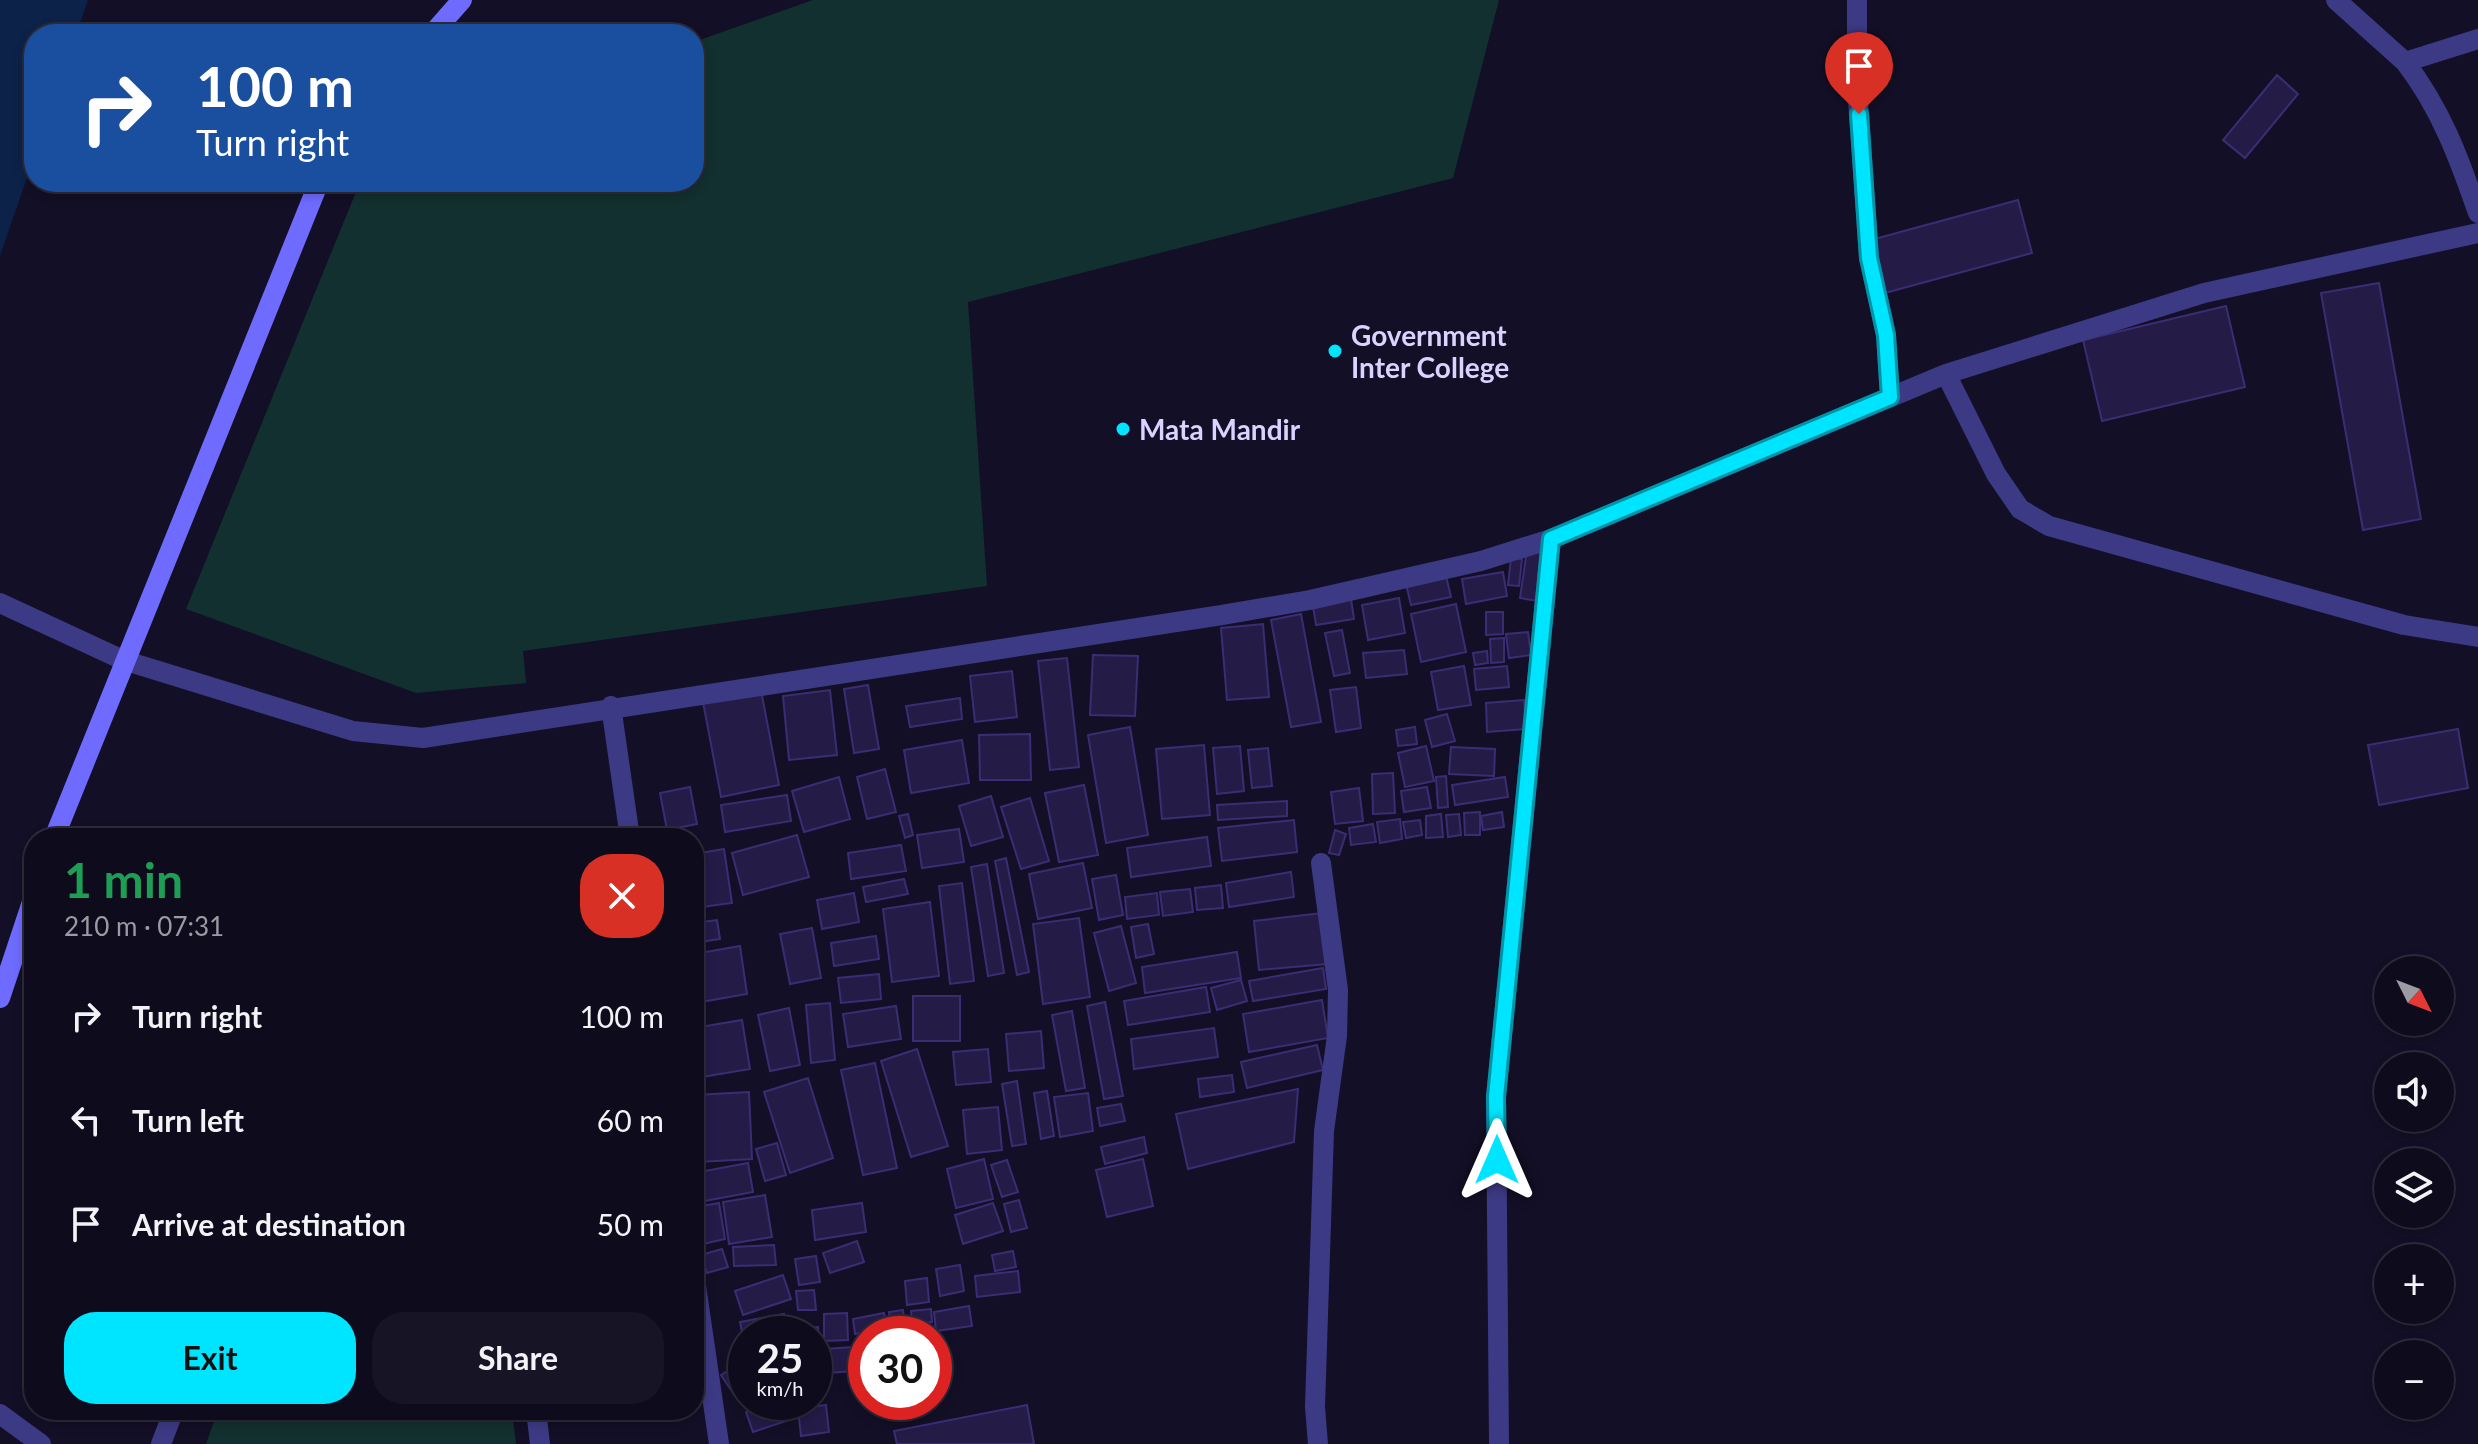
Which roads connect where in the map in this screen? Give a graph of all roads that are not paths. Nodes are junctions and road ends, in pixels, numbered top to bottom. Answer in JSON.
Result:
{"nodes":[{"id":1,"x":462,"y":0,"type":"edge"},
{"id":2,"x":1857,"y":0,"type":"edge"},
{"id":3,"x":2336,"y":0,"type":"edge"},
{"id":4,"x":441,"y":24,"type":"edge"},
{"id":5,"x":2478,"y":39,"type":"edge"},
{"id":6,"x":2405,"y":62,"type":"junction"},
{"id":7,"x":315,"y":192,"type":"edge"},
{"id":8,"x":2478,"y":213,"type":"edge"},
{"id":9,"x":2478,"y":233,"type":"edge"},
{"id":10,"x":1946,"y":374,"type":"junction"},
{"id":11,"x":1890,"y":397,"type":"junction"},
{"id":12,"x":1551,"y":539,"type":"junction"},
{"id":13,"x":0,"y":603,"type":"edge"},
{"id":14,"x":2478,"y":637,"type":"edge"},
{"id":15,"x":123,"y":660,"type":"junction"},
{"id":16,"x":611,"y":706,"type":"junction"},
{"id":17,"x":58,"y":828,"type":"edge"},
{"id":18,"x":629,"y":828,"type":"edge"},
{"id":19,"x":1321,"y":863,"type":"dead end"},
{"id":20,"x":24,"y":926,"type":"edge"},
{"id":21,"x":0,"y":998,"type":"edge"},
{"id":22,"x":704,"y":1341,"type":"edge"},
{"id":23,"x":0,"y":1414,"type":"edge"},
{"id":24,"x":170,"y":1420,"type":"edge"},
{"id":25,"x":537,"y":1420,"type":"edge"},
{"id":26,"x":41,"y":1444,"type":"edge"},
{"id":27,"x":161,"y":1444,"type":"edge"},
{"id":28,"x":540,"y":1444,"type":"edge"},
{"id":29,"x":719,"y":1444,"type":"edge"},
{"id":30,"x":1318,"y":1444,"type":"edge"},
{"id":31,"x":1499,"y":1444,"type":"edge"}],
"edges":[{"from":1,"to":4,"type":"street"},
{"from":2,"to":11,"type":"street"},
{"from":3,"to":6,"type":"street"},
{"from":5,"to":6,"type":"street"},
{"from":6,"to":8,"type":"street"},
{"from":7,"to":15,"type":"street"},
{"from":9,"to":10,"type":"street"},
{"from":10,"to":11,"type":"street"},
{"from":10,"to":14,"type":"street"},
{"from":11,"to":12,"type":"street"},
{"from":12,"to":16,"type":"street"},
{"from":12,"to":31,"type":"street"},
{"from":13,"to":15,"type":"street"},
{"from":15,"to":16,"type":"street"},
{"from":15,"to":17,"type":"street"},
{"from":16,"to":18,"type":"street"},
{"from":19,"to":30,"type":"street"},
{"from":20,"to":21,"type":"street"},
{"from":22,"to":29,"type":"street"},
{"from":23,"to":26,"type":"street"},
{"from":24,"to":27,"type":"street"},
{"from":25,"to":28,"type":"street"}]}
